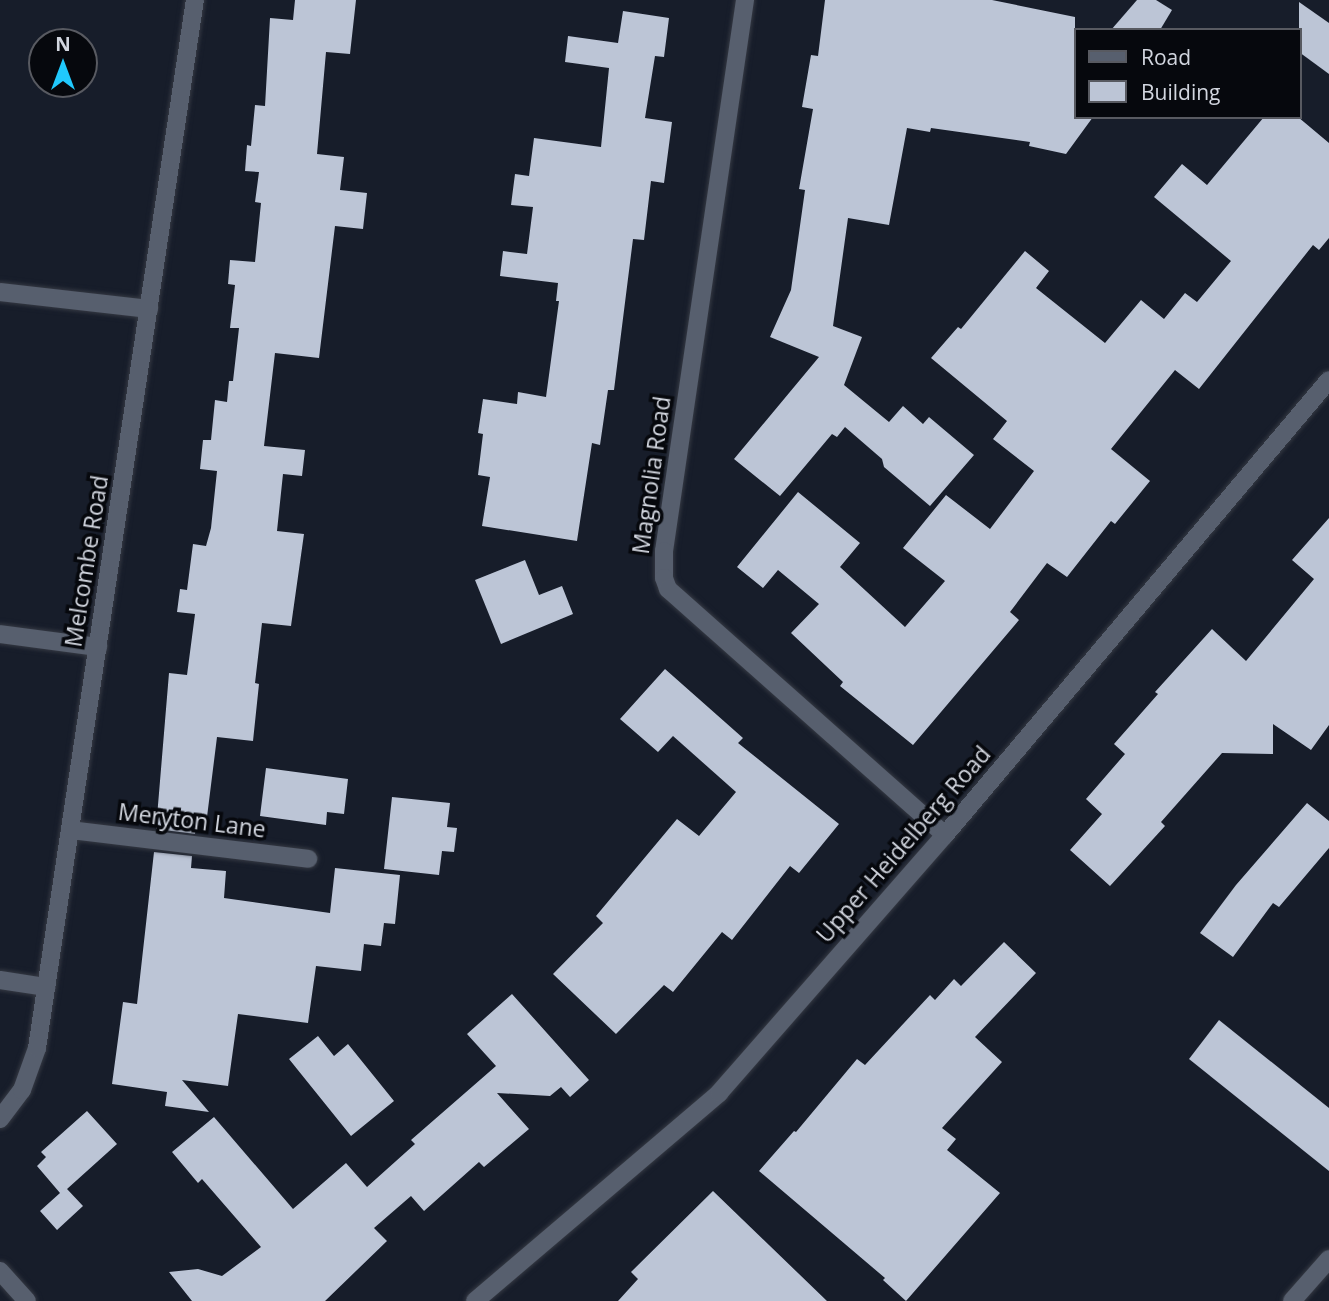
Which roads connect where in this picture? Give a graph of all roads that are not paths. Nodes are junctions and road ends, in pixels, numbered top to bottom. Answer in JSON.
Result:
{"nodes":[{"id":1,"x":195,"y":0,"type":"edge"},
{"id":2,"x":745,"y":0,"type":"edge"},
{"id":3,"x":0,"y":292,"type":"edge"},
{"id":4,"x":149,"y":309,"type":"junction"},
{"id":5,"x":1329,"y":380,"type":"edge"},
{"id":6,"x":0,"y":634,"type":"edge"},
{"id":7,"x":98,"y":648,"type":"junction"},
{"id":8,"x":70,"y":830,"type":"junction"},
{"id":9,"x":945,"y":835,"type":"junction"},
{"id":10,"x":309,"y":859,"type":"dead end"},
{"id":11,"x":0,"y":980,"type":"edge"},
{"id":12,"x":46,"y":987,"type":"junction"},
{"id":13,"x":0,"y":1119,"type":"edge"},
{"id":14,"x":1329,"y":1259,"type":"edge"},
{"id":15,"x":0,"y":1271,"type":"edge"},
{"id":16,"x":27,"y":1301,"type":"edge"},
{"id":17,"x":475,"y":1301,"type":"edge"},
{"id":18,"x":1292,"y":1301,"type":"edge"}],
"edges":[{"from":1,"to":4,"type":"street","name":"Melcombe Road"},
{"from":2,"to":9,"type":"street","name":"Magnolia Road"},
{"from":3,"to":4,"type":"street"},
{"from":4,"to":7,"type":"street","name":"Melcombe Road"},
{"from":5,"to":9,"type":"street","name":"Upper Heidelberg Road"},
{"from":6,"to":7,"type":"street"},
{"from":7,"to":8,"type":"street","name":"Melcombe Road"},
{"from":8,"to":10,"type":"street","name":"Meryton Lane"},
{"from":8,"to":12,"type":"street","name":"Melcombe Road"},
{"from":9,"to":17,"type":"street","name":"Upper Heidelberg Road"},
{"from":11,"to":12,"type":"street"},
{"from":12,"to":13,"type":"street","name":"Melcombe Road"},
{"from":14,"to":18,"type":"street"},
{"from":15,"to":16,"type":"street"}]}
